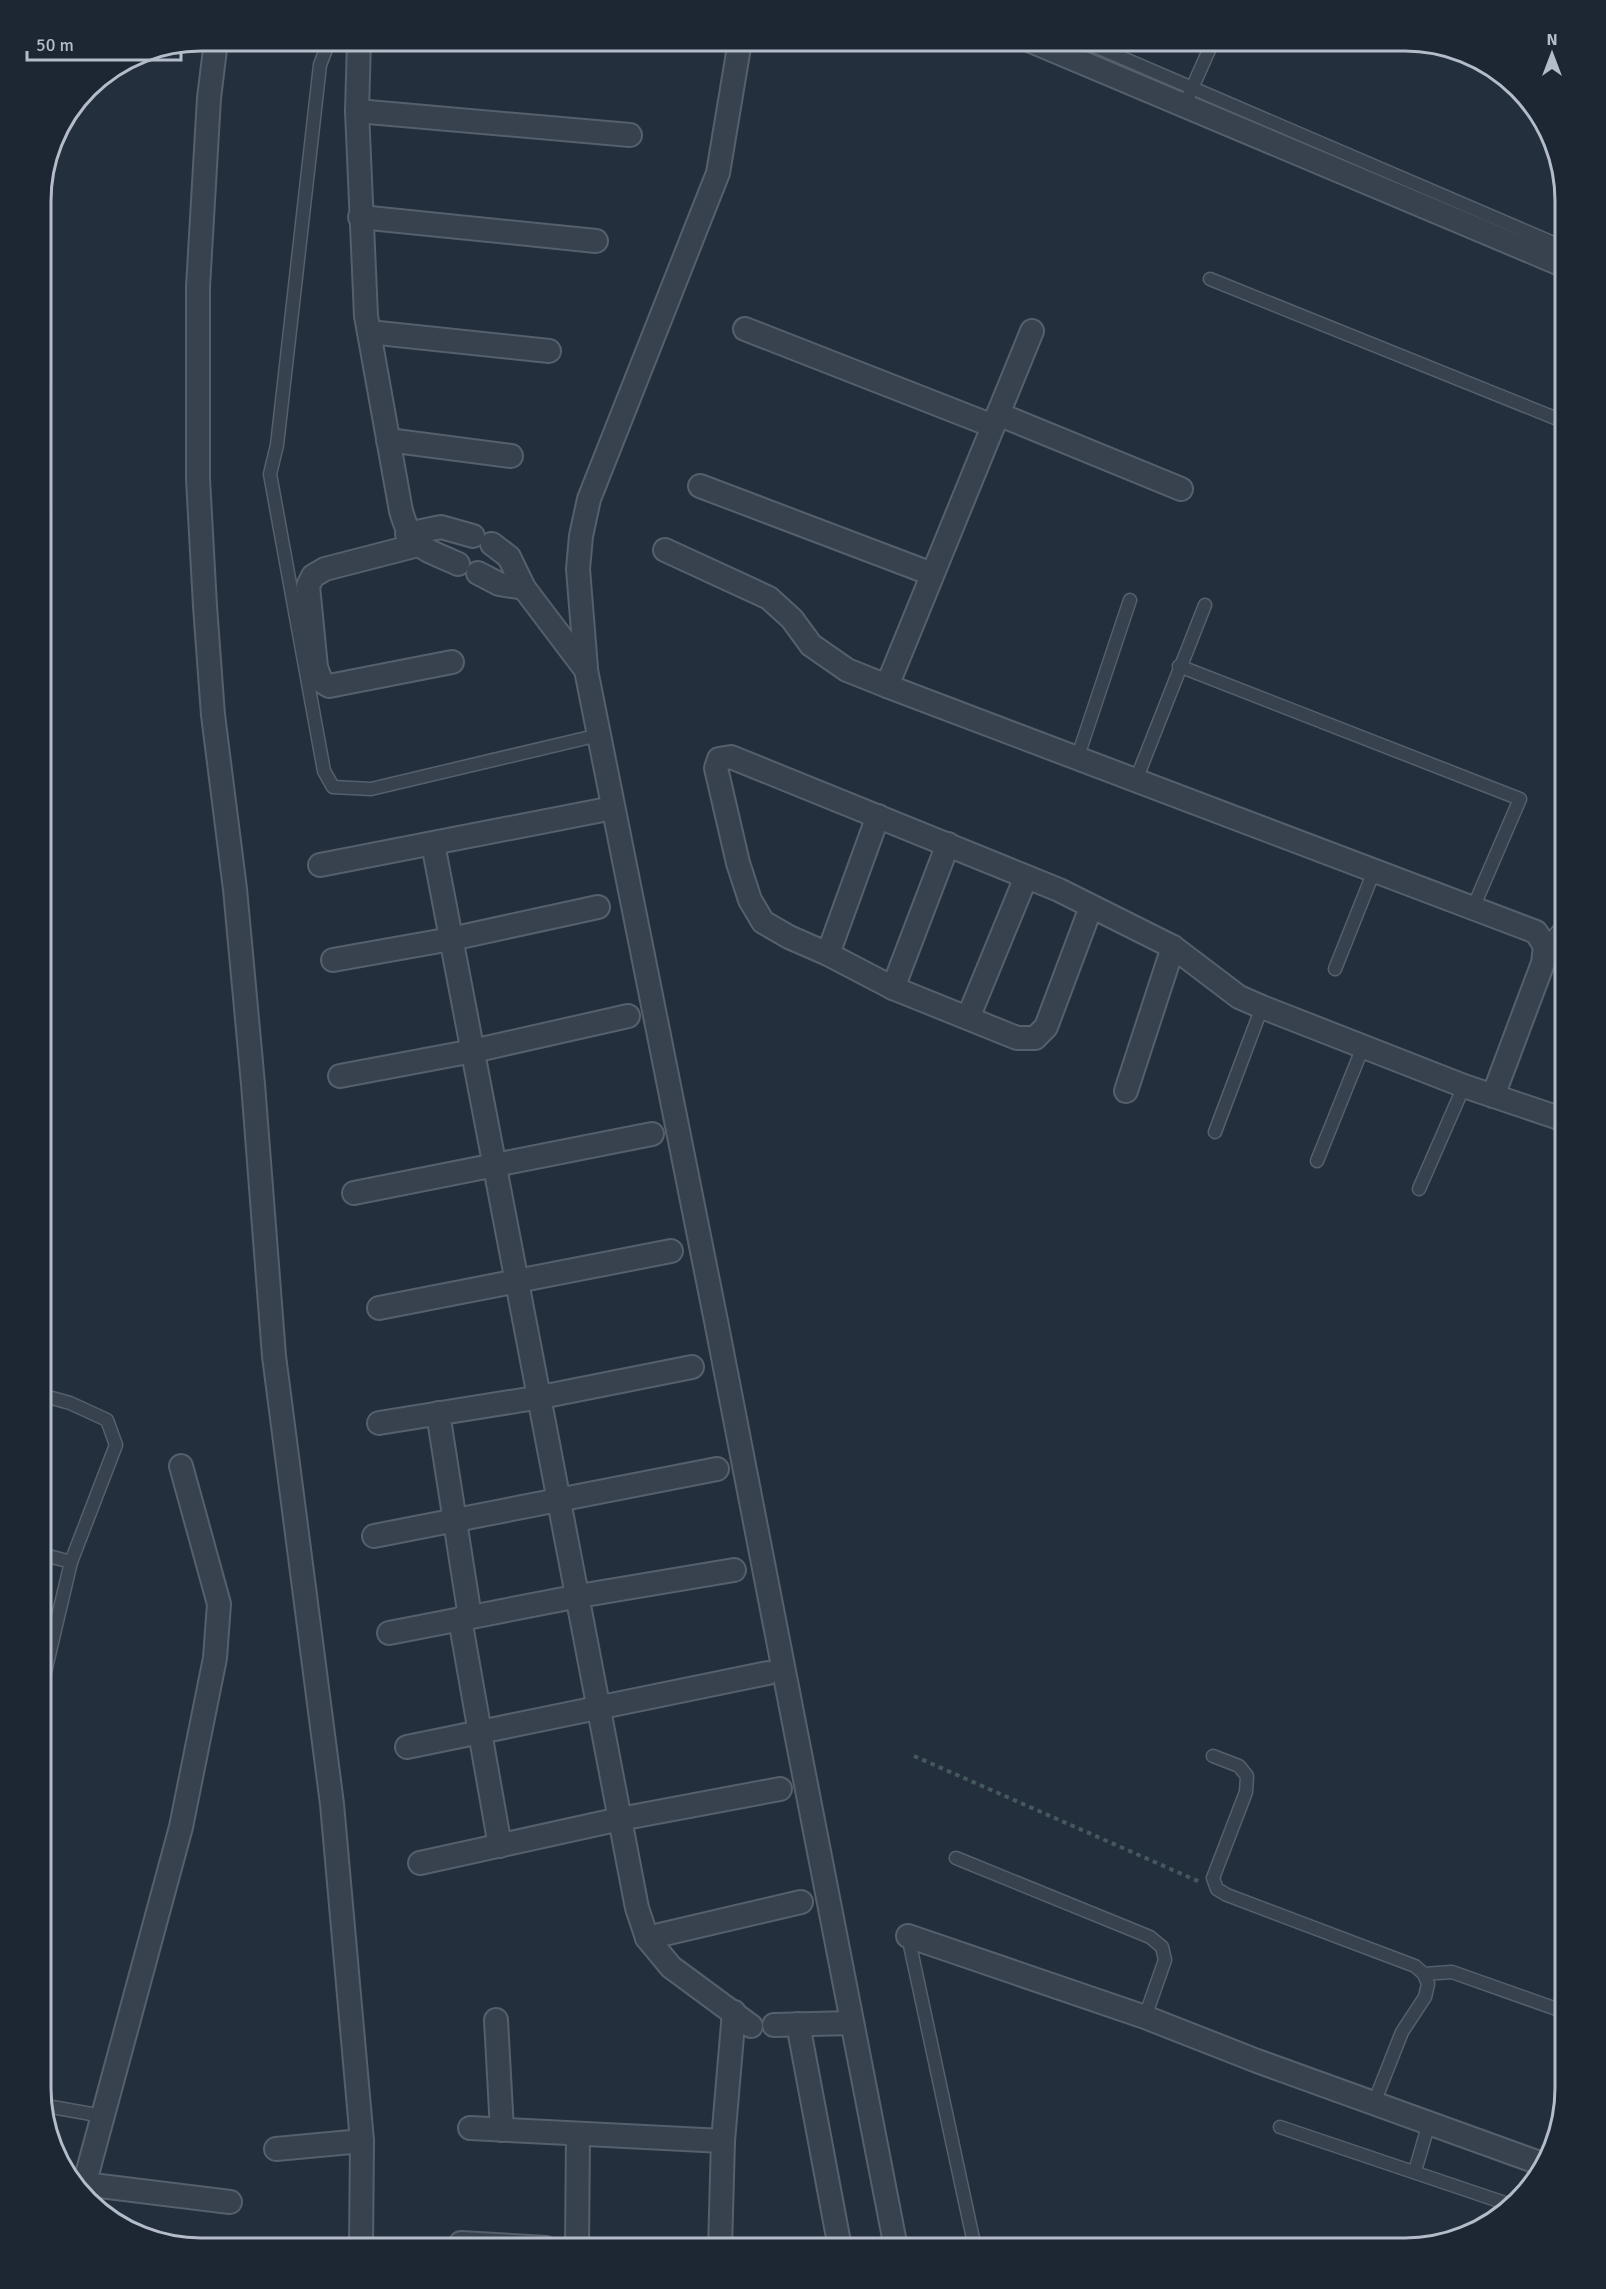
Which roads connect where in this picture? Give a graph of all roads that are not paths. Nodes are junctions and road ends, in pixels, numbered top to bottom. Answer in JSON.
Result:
{"nodes":[{"id":1,"x":215,"y":51,"type":"edge"},
{"id":2,"x":325,"y":51,"type":"edge"},
{"id":3,"x":359,"y":51,"type":"edge"},
{"id":4,"x":738,"y":51,"type":"edge"},
{"id":5,"x":1060,"y":51,"type":"edge"},
{"id":6,"x":1102,"y":51,"type":"edge"},
{"id":7,"x":1208,"y":51,"type":"edge"},
{"id":8,"x":1188,"y":96,"type":"junction"},
{"id":9,"x":357,"y":111,"type":"junction"},
{"id":10,"x":630,"y":135,"type":"dead end"},
{"id":11,"x":360,"y":217,"type":"junction"},
{"id":12,"x":596,"y":241,"type":"dead end"},
{"id":13,"x":1555,"y":244,"type":"edge"},
{"id":14,"x":1555,"y":261,"type":"edge"},
{"id":15,"x":1210,"y":279,"type":"dead end"},
{"id":16,"x":745,"y":329,"type":"dead end"},
{"id":17,"x":1032,"y":331,"type":"dead end"},
{"id":18,"x":369,"y":332,"type":"junction"},
{"id":19,"x":549,"y":351,"type":"dead end"},
{"id":20,"x":1555,"y":418,"type":"edge"},
{"id":21,"x":995,"y":420,"type":"junction"},
{"id":22,"x":388,"y":440,"type":"junction"},
{"id":23,"x":511,"y":456,"type":"dead end"},
{"id":24,"x":700,"y":486,"type":"dead end"},
{"id":25,"x":1181,"y":489,"type":"dead end"},
{"id":26,"x":413,"y":539,"type":"junction"},
{"id":27,"x":665,"y":550,"type":"dead end"},
{"id":28,"x":932,"y":574,"type":"junction"},
{"id":29,"x":524,"y":588,"type":"junction"},
{"id":30,"x":1130,"y":600,"type":"dead end"},
{"id":31,"x":1205,"y":605,"type":"dead end"},
{"id":32,"x":452,"y":662,"type":"dead end"},
{"id":33,"x":1179,"y":666,"type":"junction"},
{"id":34,"x":586,"y":670,"type":"junction"},
{"id":35,"x":887,"y":686,"type":"junction"},
{"id":36,"x":599,"y":735,"type":"junction"},
{"id":37,"x":1077,"y":759,"type":"junction"},
{"id":38,"x":1136,"y":780,"type":"junction"},
{"id":39,"x":613,"y":808,"type":"junction"},
{"id":40,"x":878,"y":816,"type":"junction"},
{"id":41,"x":433,"y":844,"type":"junction"},
{"id":42,"x":948,"y":844,"type":"junction"},
{"id":43,"x":320,"y":865,"type":"dead end"},
{"id":44,"x":1374,"y":871,"type":"junction"},
{"id":45,"x":1026,"y":877,"type":"junction"},
{"id":46,"x":1091,"y":906,"type":"junction"},
{"id":47,"x":598,"y":907,"type":"dead end"},
{"id":48,"x":1473,"y":908,"type":"junction"},
{"id":49,"x":1555,"y":935,"type":"edge"},
{"id":50,"x":451,"y":939,"type":"junction"},
{"id":51,"x":1545,"y":946,"type":"junction"},
{"id":52,"x":1173,"y":947,"type":"junction"},
{"id":53,"x":828,"y":954,"type":"junction"},
{"id":54,"x":333,"y":960,"type":"dead end"},
{"id":55,"x":1335,"y":969,"type":"dead end"},
{"id":56,"x":893,"y":988,"type":"junction"},
{"id":57,"x":1262,"y":1007,"type":"junction"},
{"id":58,"x":628,"y":1016,"type":"dead end"},
{"id":59,"x":968,"y":1018,"type":"junction"},
{"id":60,"x":1364,"y":1047,"type":"junction"},
{"id":61,"x":473,"y":1052,"type":"junction"},
{"id":62,"x":340,"y":1076,"type":"dead end"},
{"id":63,"x":1464,"y":1086,"type":"junction"},
{"id":64,"x":1126,"y":1091,"type":"dead end"},
{"id":65,"x":1493,"y":1096,"type":"junction"},
{"id":66,"x":1555,"y":1116,"type":"edge"},
{"id":67,"x":1215,"y":1132,"type":"dead end"},
{"id":68,"x":652,"y":1134,"type":"dead end"},
{"id":69,"x":1317,"y":1161,"type":"dead end"},
{"id":70,"x":495,"y":1166,"type":"junction"},
{"id":71,"x":1419,"y":1189,"type":"dead end"},
{"id":72,"x":354,"y":1193,"type":"dead end"},
{"id":73,"x":671,"y":1251,"type":"dead end"},
{"id":74,"x":518,"y":1280,"type":"junction"},
{"id":75,"x":379,"y":1308,"type":"dead end"},
{"id":76,"x":692,"y":1367,"type":"dead end"},
{"id":77,"x":541,"y":1396,"type":"junction"},
{"id":78,"x":51,"y":1398,"type":"edge"},
{"id":79,"x":438,"y":1413,"type":"junction"},
{"id":80,"x":379,"y":1423,"type":"dead end"},
{"id":81,"x":181,"y":1466,"type":"dead end"},
{"id":82,"x":717,"y":1469,"type":"dead end"},
{"id":83,"x":561,"y":1499,"type":"junction"},
{"id":84,"x":454,"y":1521,"type":"junction"},
{"id":85,"x":374,"y":1536,"type":"dead end"},
{"id":86,"x":51,"y":1557,"type":"edge"},
{"id":87,"x":71,"y":1562,"type":"junction"},
{"id":88,"x":734,"y":1570,"type":"dead end"},
{"id":89,"x":579,"y":1596,"type":"junction"},
{"id":90,"x":465,"y":1618,"type":"junction"},
{"id":91,"x":389,"y":1633,"type":"dead end"},
{"id":92,"x":51,"y":1645,"type":"edge"},
{"id":93,"x":768,"y":1673,"type":"dead end"},
{"id":94,"x":599,"y":1707,"type":"junction"},
{"id":95,"x":478,"y":1732,"type":"junction"},
{"id":96,"x":407,"y":1747,"type":"dead end"},
{"id":97,"x":1213,"y":1756,"type":"dead end"},
{"id":98,"x":780,"y":1789,"type":"dead end"},
{"id":99,"x":620,"y":1819,"type":"junction"},
{"id":100,"x":500,"y":1846,"type":"junction"},
{"id":101,"x":956,"y":1858,"type":"dead end"},
{"id":102,"x":420,"y":1863,"type":"dead end"},
{"id":103,"x":801,"y":1902,"type":"dead end"},
{"id":104,"x":908,"y":1936,"type":"joint"},
{"id":105,"x":647,"y":1938,"type":"junction"},
{"id":106,"x":1424,"y":1974,"type":"junction"},
{"id":107,"x":1555,"y":2008,"type":"edge"},
{"id":108,"x":1145,"y":2017,"type":"junction"},
{"id":109,"x":496,"y":2020,"type":"dead end"},
{"id":110,"x":851,"y":2022,"type":"junction"},
{"id":111,"x":798,"y":2024,"type":"junction"},
{"id":112,"x":774,"y":2025,"type":"dead end"},
{"id":113,"x":1374,"y":2103,"type":"junction"},
{"id":114,"x":52,"y":2107,"type":"edge"},
{"id":115,"x":102,"y":2116,"type":"junction"},
{"id":116,"x":1429,"y":2123,"type":"junction"},
{"id":117,"x":1280,"y":2127,"type":"dead end"},
{"id":118,"x":470,"y":2128,"type":"dead end"},
{"id":119,"x":502,"y":2130,"type":"junction"},
{"id":120,"x":578,"y":2134,"type":"junction"},
{"id":121,"x":362,"y":2141,"type":"junction"},
{"id":122,"x":723,"y":2141,"type":"junction"},
{"id":123,"x":276,"y":2149,"type":"dead end"},
{"id":124,"x":1536,"y":2162,"type":"edge"},
{"id":125,"x":1415,"y":2171,"type":"junction"},
{"id":126,"x":84,"y":2182,"type":"edge"},
{"id":127,"x":89,"y":2187,"type":"edge"},
{"id":128,"x":230,"y":2202,"type":"dead end"},
{"id":129,"x":1502,"y":2202,"type":"edge"},
{"id":130,"x":361,"y":2238,"type":"edge"},
{"id":131,"x":577,"y":2238,"type":"edge"},
{"id":132,"x":720,"y":2238,"type":"edge"},
{"id":133,"x":838,"y":2238,"type":"edge"},
{"id":134,"x":894,"y":2238,"type":"edge"},
{"id":135,"x":973,"y":2238,"type":"edge"}],
"edges":[{"from":1,"to":121,"type":"street"},
{"from":2,"to":36,"type":"lane"},
{"from":3,"to":9,"type":"street"},
{"from":4,"to":34,"type":"street"},
{"from":5,"to":8,"type":"street"},
{"from":6,"to":8,"type":"lane"},
{"from":7,"to":8,"type":"lane"},
{"from":8,"to":13,"type":"lane"},
{"from":8,"to":14,"type":"street"},
{"from":9,"to":10,"type":"street"},
{"from":9,"to":11,"type":"street"},
{"from":11,"to":12,"type":"street"},
{"from":11,"to":18,"type":"street"},
{"from":15,"to":20,"type":"lane"},
{"from":16,"to":21,"type":"street"},
{"from":17,"to":21,"type":"street"},
{"from":18,"to":19,"type":"street"},
{"from":18,"to":22,"type":"street"},
{"from":21,"to":25,"type":"street"},
{"from":21,"to":28,"type":"street"},
{"from":22,"to":23,"type":"street"},
{"from":22,"to":26,"type":"street"},
{"from":24,"to":28,"type":"street"},
{"from":26,"to":29,"type":"street"},
{"from":26,"to":29,"type":"street"},
{"from":26,"to":32,"type":"street"},
{"from":27,"to":35,"type":"street"},
{"from":28,"to":35,"type":"street"},
{"from":29,"to":34,"type":"street"},
{"from":30,"to":37,"type":"lane"},
{"from":31,"to":33,"type":"lane"},
{"from":33,"to":38,"type":"lane"},
{"from":33,"to":48,"type":"lane"},
{"from":34,"to":36,"type":"street"},
{"from":35,"to":37,"type":"street"},
{"from":36,"to":39,"type":"street"},
{"from":37,"to":38,"type":"street"},
{"from":38,"to":44,"type":"street"},
{"from":39,"to":41,"type":"street"},
{"from":39,"to":110,"type":"street"},
{"from":40,"to":42,"type":"street"},
{"from":40,"to":53,"type":"street"},
{"from":40,"to":53,"type":"street"},
{"from":41,"to":43,"type":"street"},
{"from":41,"to":50,"type":"street"},
{"from":42,"to":45,"type":"street"},
{"from":42,"to":56,"type":"street"},
{"from":44,"to":48,"type":"street"},
{"from":44,"to":55,"type":"lane"},
{"from":45,"to":46,"type":"street"},
{"from":45,"to":59,"type":"street"},
{"from":46,"to":52,"type":"street"},
{"from":46,"to":59,"type":"street"},
{"from":47,"to":50,"type":"street"},
{"from":48,"to":51,"type":"street"},
{"from":49,"to":51,"type":"lane"},
{"from":50,"to":54,"type":"street"},
{"from":50,"to":61,"type":"street"},
{"from":51,"to":65,"type":"street"},
{"from":52,"to":57,"type":"street"},
{"from":52,"to":64,"type":"street"},
{"from":53,"to":56,"type":"street"},
{"from":56,"to":59,"type":"street"},
{"from":57,"to":60,"type":"street"},
{"from":57,"to":67,"type":"lane"},
{"from":58,"to":61,"type":"street"},
{"from":60,"to":63,"type":"street"},
{"from":60,"to":69,"type":"lane"},
{"from":61,"to":62,"type":"street"},
{"from":61,"to":70,"type":"street"},
{"from":63,"to":65,"type":"street"},
{"from":63,"to":71,"type":"lane"},
{"from":65,"to":66,"type":"street"},
{"from":68,"to":70,"type":"street"},
{"from":70,"to":72,"type":"street"},
{"from":70,"to":74,"type":"street"},
{"from":73,"to":74,"type":"street"},
{"from":74,"to":75,"type":"street"},
{"from":74,"to":77,"type":"street"},
{"from":76,"to":77,"type":"street"},
{"from":77,"to":79,"type":"street"},
{"from":77,"to":83,"type":"street"},
{"from":78,"to":87,"type":"lane"},
{"from":79,"to":80,"type":"street"},
{"from":79,"to":84,"type":"street"},
{"from":81,"to":115,"type":"street"},
{"from":82,"to":83,"type":"street"},
{"from":83,"to":84,"type":"street"},
{"from":83,"to":89,"type":"street"},
{"from":84,"to":85,"type":"street"},
{"from":84,"to":90,"type":"street"},
{"from":86,"to":87,"type":"lane"},
{"from":87,"to":92,"type":"lane"},
{"from":88,"to":89,"type":"street"},
{"from":89,"to":90,"type":"street"},
{"from":89,"to":94,"type":"street"},
{"from":90,"to":91,"type":"street"},
{"from":90,"to":95,"type":"street"},
{"from":93,"to":94,"type":"street"},
{"from":94,"to":95,"type":"street"},
{"from":94,"to":99,"type":"street"},
{"from":95,"to":96,"type":"street"},
{"from":95,"to":100,"type":"street"},
{"from":97,"to":106,"type":"lane"},
{"from":98,"to":99,"type":"street"},
{"from":99,"to":100,"type":"street"},
{"from":99,"to":105,"type":"street"},
{"from":100,"to":102,"type":"street"},
{"from":101,"to":108,"type":"lane"},
{"from":103,"to":105,"type":"street"},
{"from":104,"to":108,"type":"street"},
{"from":104,"to":135,"type":"lane"},
{"from":105,"to":122,"type":"street"},
{"from":106,"to":107,"type":"lane"},
{"from":106,"to":113,"type":"lane"},
{"from":108,"to":113,"type":"street"},
{"from":109,"to":119,"type":"street"},
{"from":110,"to":111,"type":"street"},
{"from":110,"to":134,"type":"street"},
{"from":111,"to":112,"type":"street"},
{"from":111,"to":133,"type":"street"},
{"from":113,"to":116,"type":"street"},
{"from":114,"to":115,"type":"lane"},
{"from":115,"to":126,"type":"street"},
{"from":116,"to":124,"type":"street"},
{"from":116,"to":125,"type":"lane"},
{"from":117,"to":125,"type":"lane"},
{"from":118,"to":119,"type":"street"},
{"from":119,"to":120,"type":"street"},
{"from":120,"to":122,"type":"street"},
{"from":120,"to":131,"type":"street"},
{"from":121,"to":123,"type":"street"},
{"from":121,"to":130,"type":"street"},
{"from":122,"to":132,"type":"street"},
{"from":125,"to":129,"type":"lane"},
{"from":127,"to":128,"type":"street"}]}
